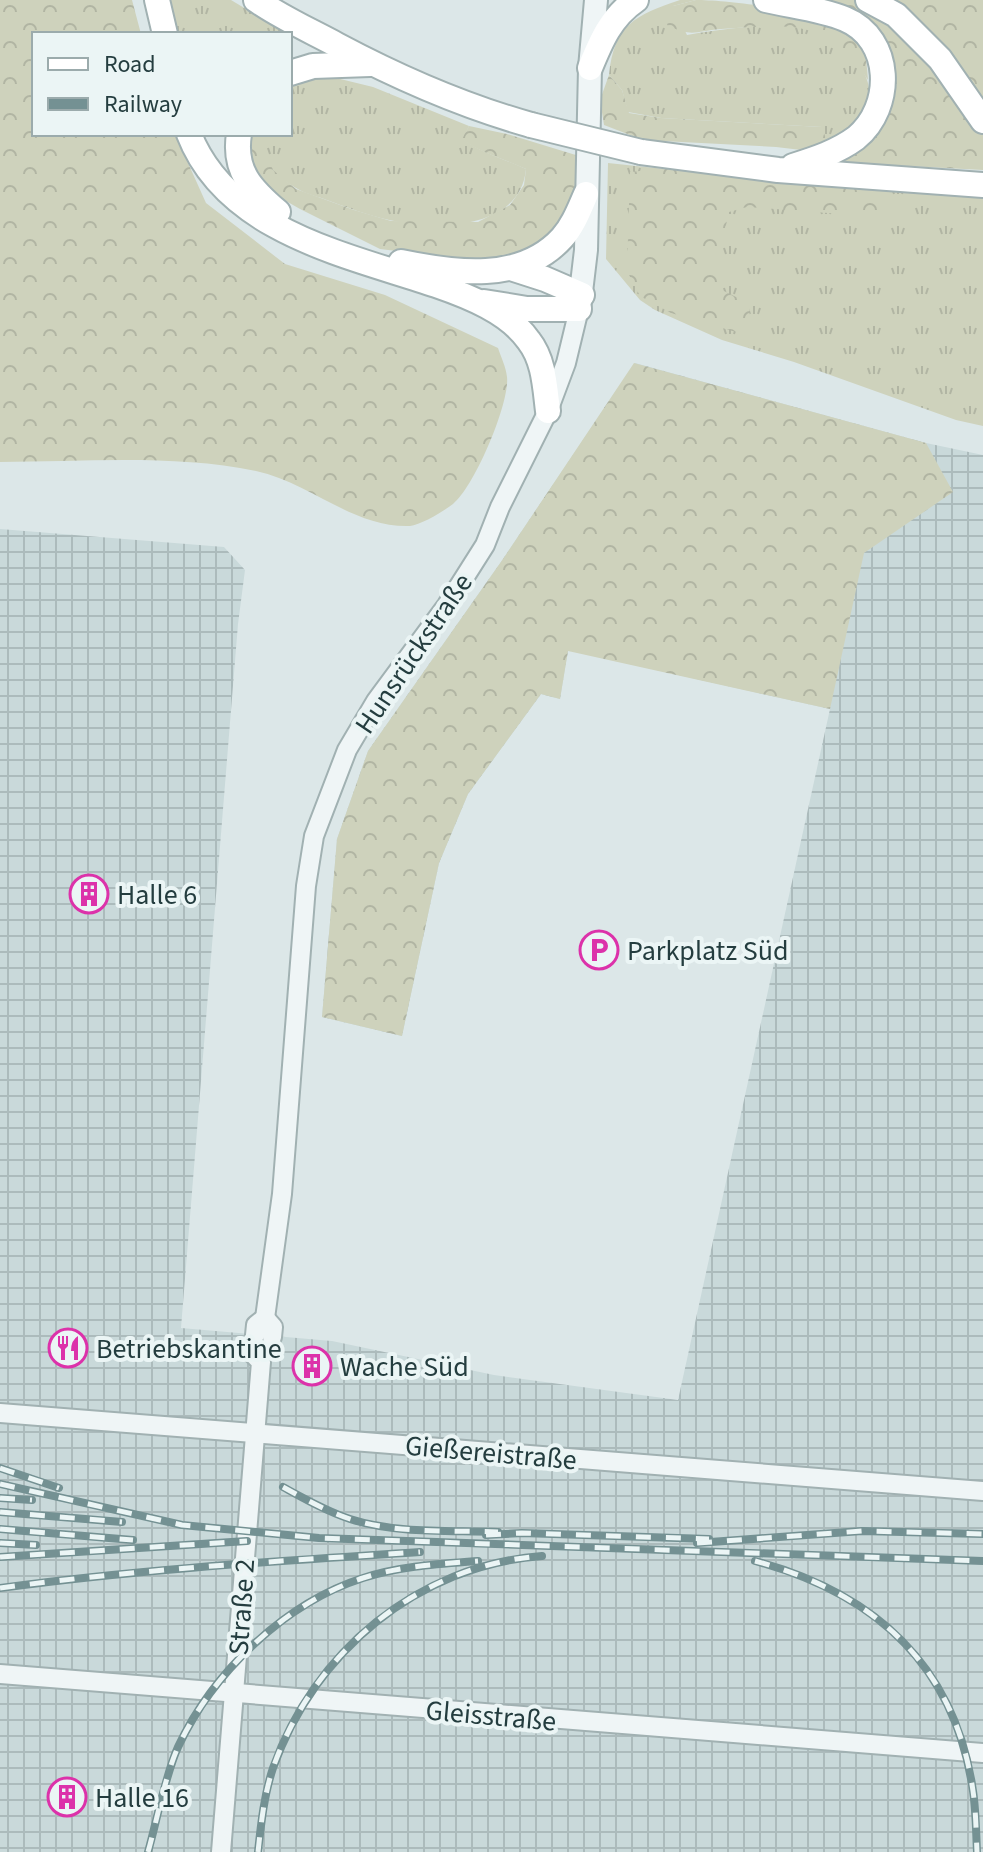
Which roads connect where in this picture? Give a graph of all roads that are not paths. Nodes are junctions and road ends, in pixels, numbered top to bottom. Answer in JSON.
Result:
{"nodes":[{"id":1,"x":157,"y":0,"type":"edge"},
{"id":2,"x":256,"y":0,"type":"edge"},
{"id":3,"x":596,"y":0,"type":"edge"},
{"id":4,"x":636,"y":0,"type":"edge"},
{"id":5,"x":766,"y":0,"type":"edge"},
{"id":6,"x":868,"y":0,"type":"edge"},
{"id":7,"x":165,"y":32,"type":"edge"},
{"id":8,"x":370,"y":64,"type":"junction"},
{"id":9,"x":590,"y":68,"type":"junction"},
{"id":10,"x":292,"y":72,"type":"edge"},
{"id":11,"x":983,"y":121,"type":"edge"},
{"id":12,"x":190,"y":136,"type":"edge"},
{"id":13,"x":239,"y":136,"type":"edge"},
{"id":14,"x":778,"y":170,"type":"junction"},
{"id":15,"x":983,"y":185,"type":"edge"},
{"id":16,"x":586,"y":194,"type":"junction"},
{"id":17,"x":511,"y":268,"type":"junction"},
{"id":18,"x":481,"y":302,"type":"junction"},
{"id":19,"x":580,"y":302,"type":"junction"},
{"id":20,"x":548,"y":411,"type":"junction"},
{"id":21,"x":263,"y":1349,"type":"joint"},
{"id":22,"x":0,"y":1413,"type":"edge"},
{"id":23,"x":255,"y":1433,"type":"junction"},
{"id":24,"x":983,"y":1491,"type":"edge"},
{"id":25,"x":0,"y":1674,"type":"edge"},
{"id":26,"x":234,"y":1693,"type":"junction"},
{"id":27,"x":983,"y":1753,"type":"edge"},
{"id":28,"x":221,"y":1852,"type":"edge"}],
"edges":[{"from":1,"to":7,"type":"main road"},
{"from":2,"to":8,"type":"main road"},
{"from":3,"to":9,"type":"street","name":"Hunsrückstraße"},
{"from":4,"to":9,"type":"main road"},
{"from":5,"to":14,"type":"main road"},
{"from":6,"to":11,"type":"main road"},
{"from":8,"to":10,"type":"main road"},
{"from":8,"to":14,"type":"main road","bridge":true},
{"from":9,"to":16,"type":"street","name":"Hunsrückstraße"},
{"from":12,"to":18,"type":"main road"},
{"from":13,"to":17,"type":"main road"},
{"from":14,"to":15,"type":"main road"},
{"from":16,"to":17,"type":"main road"},
{"from":16,"to":19,"type":"street","name":"Hunsrückstraße"},
{"from":17,"to":19,"type":"main road"},
{"from":18,"to":19,"type":"main road"},
{"from":18,"to":20,"type":"main road"},
{"from":19,"to":20,"type":"street","name":"Hunsrückstraße"},
{"from":20,"to":21,"type":"street","name":"Hunsrückstraße"},
{"from":21,"to":23,"type":"street","name":"Straße 2"},
{"from":22,"to":23,"type":"street","name":"Gießereistraße"},
{"from":23,"to":24,"type":"street","name":"Gießereistraße"},
{"from":23,"to":26,"type":"street","name":"Straße 2"},
{"from":25,"to":26,"type":"street","name":"Gleisstraße"},
{"from":26,"to":27,"type":"street","name":"Gleisstraße"},
{"from":26,"to":28,"type":"street","name":"Straße 2"}]}
